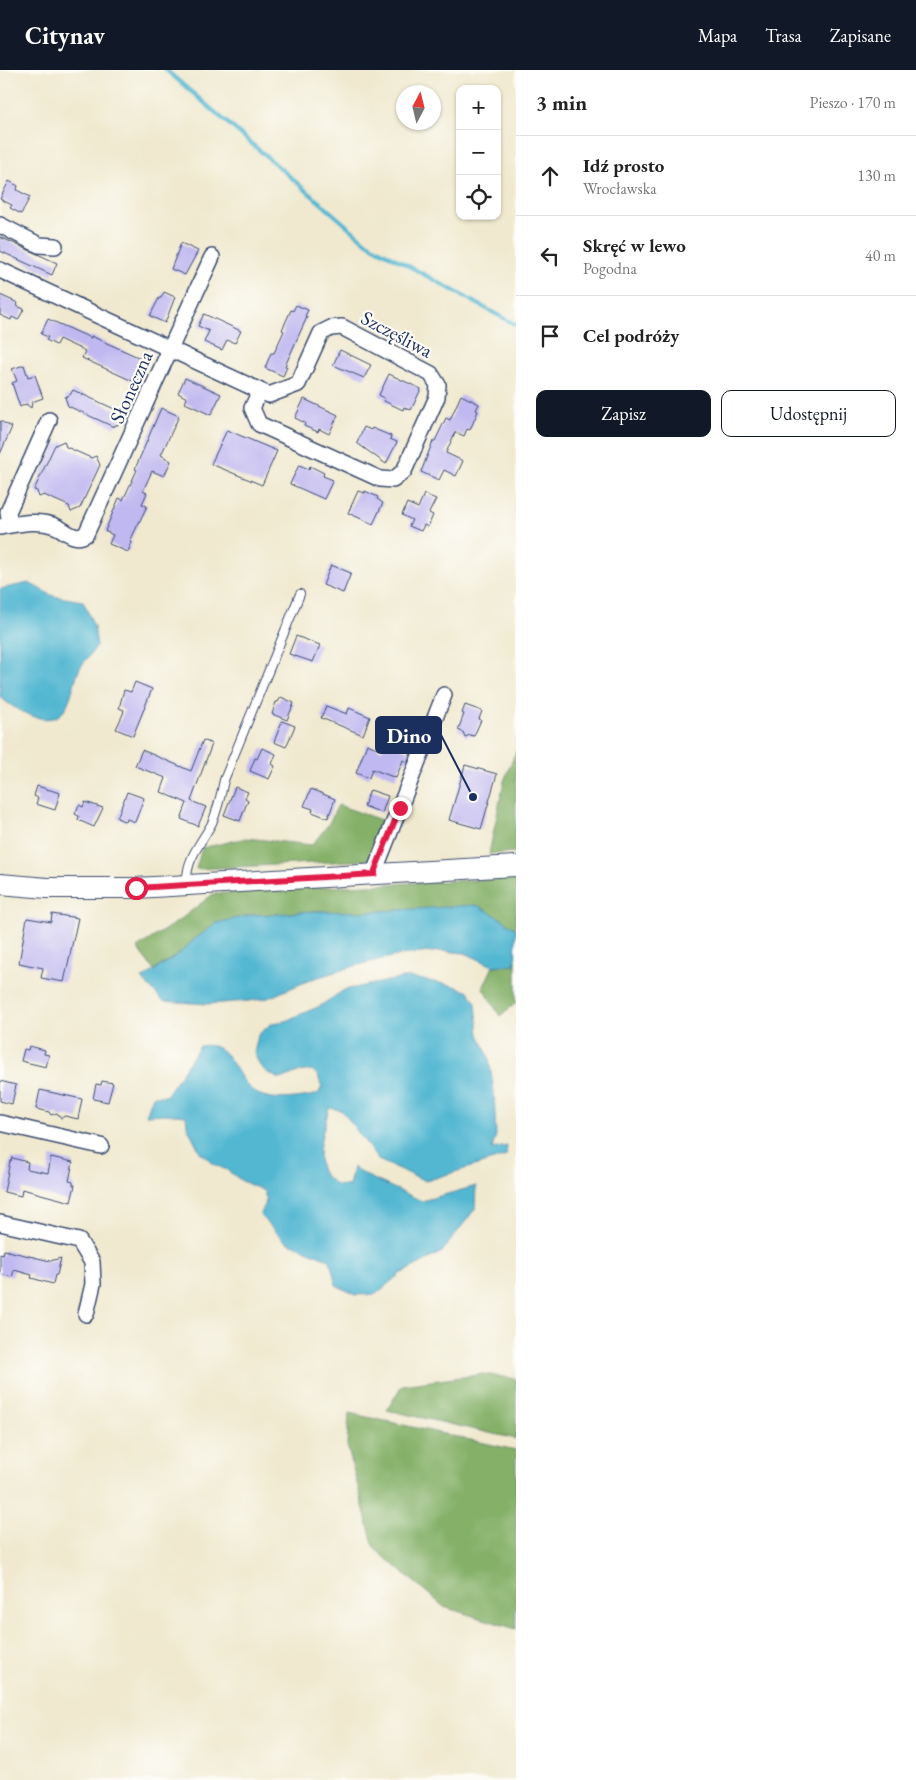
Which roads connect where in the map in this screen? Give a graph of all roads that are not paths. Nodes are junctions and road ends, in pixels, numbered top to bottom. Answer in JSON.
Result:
{"nodes":[{"id":1,"x":0,"y":225,"type":"edge"},
{"id":2,"x":55,"y":246,"type":"dead end"},
{"id":3,"x":212,"y":257,"type":"dead end"},
{"id":4,"x":0,"y":270,"type":"edge"},
{"id":5,"x":170,"y":349,"type":"junction"},
{"id":6,"x":260,"y":391,"type":"junction"},
{"id":7,"x":49,"y":420,"type":"dead end"},
{"id":8,"x":5,"y":526,"type":"edge"},
{"id":9,"x":300,"y":594,"type":"dead end"},
{"id":10,"x":444,"y":695,"type":"dead end"},
{"id":11,"x":516,"y":866,"type":"edge"},
{"id":12,"x":375,"y":874,"type":"junction"},
{"id":13,"x":0,"y":884,"type":"edge"},
{"id":14,"x":186,"y":884,"type":"junction"},
{"id":15,"x":0,"y":1123,"type":"edge"},
{"id":16,"x":100,"y":1146,"type":"dead end"},
{"id":17,"x":0,"y":1223,"type":"edge"},
{"id":18,"x":86,"y":1314,"type":"dead end"}],
"edges":[{"from":1,"to":2,"type":"street"},
{"from":3,"to":5,"type":"street","name":"Słoneczna"},
{"from":4,"to":5,"type":"street","name":"Szczęśliwa"},
{"from":5,"to":6,"type":"street","name":"Szczęśliwa"},
{"from":5,"to":8,"type":"street","name":"Słoneczna"},
{"from":6,"to":6,"type":"street","name":"Szczęśliwa"},
{"from":7,"to":8,"type":"street"},
{"from":9,"to":14,"type":"lane"},
{"from":10,"to":12,"type":"street"},
{"from":11,"to":12,"type":"main road"},
{"from":12,"to":14,"type":"main road"},
{"from":13,"to":14,"type":"main road"},
{"from":15,"to":16,"type":"street"},
{"from":17,"to":18,"type":"street"}]}
